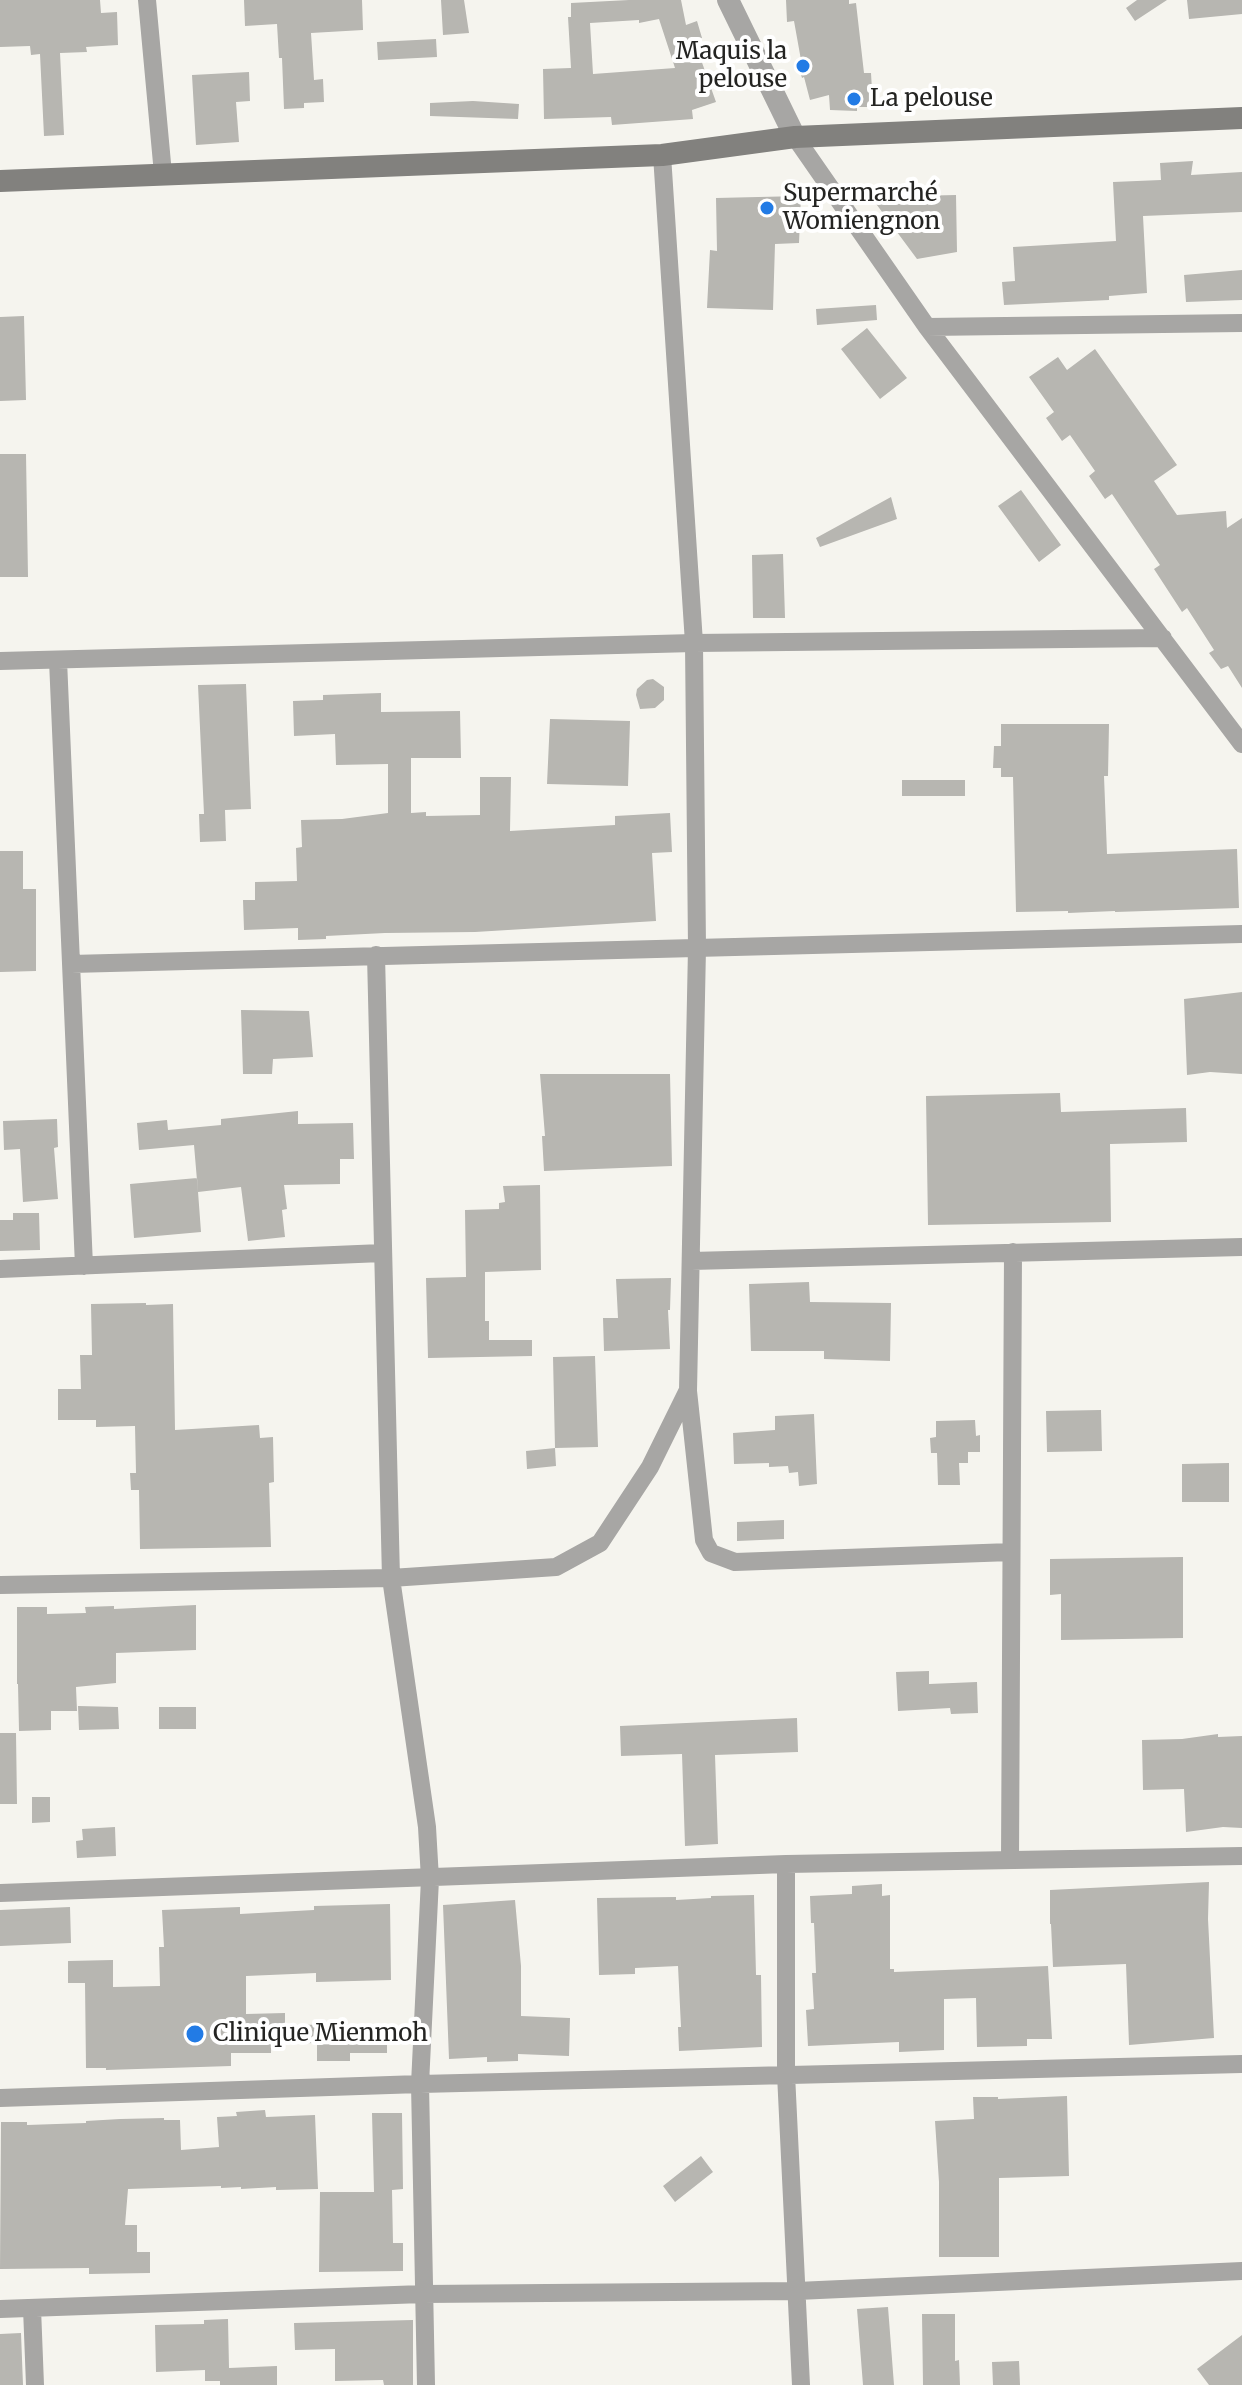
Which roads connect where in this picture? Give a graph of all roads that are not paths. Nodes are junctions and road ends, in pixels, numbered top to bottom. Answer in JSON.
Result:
{"nodes":[{"id":1,"x":147,"y":0,"type":"edge"},
{"id":2,"x":728,"y":0,"type":"edge"},
{"id":3,"x":1242,"y":118,"type":"edge"},
{"id":4,"x":795,"y":137,"type":"junction"},
{"id":5,"x":662,"y":155,"type":"junction"},
{"id":6,"x":163,"y":174,"type":"junction"},
{"id":7,"x":0,"y":181,"type":"edge"},
{"id":8,"x":1242,"y":323,"type":"edge"},
{"id":9,"x":927,"y":327,"type":"junction"},
{"id":10,"x":1163,"y":638,"type":"junction"},
{"id":11,"x":694,"y":643,"type":"junction"},
{"id":12,"x":58,"y":660,"type":"junction"},
{"id":13,"x":0,"y":661,"type":"edge"},
{"id":14,"x":1242,"y":744,"type":"edge"},
{"id":15,"x":1242,"y":934,"type":"edge"},
{"id":16,"x":697,"y":948,"type":"junction"},
{"id":17,"x":376,"y":955,"type":"junction"},
{"id":18,"x":71,"y":964,"type":"junction"},
{"id":19,"x":1242,"y":1247,"type":"edge"},
{"id":20,"x":1013,"y":1252,"type":"junction"},
{"id":21,"x":382,"y":1253,"type":"junction"},
{"id":22,"x":691,"y":1261,"type":"junction"},
{"id":23,"x":84,"y":1266,"type":"junction"},
{"id":24,"x":0,"y":1269,"type":"edge"},
{"id":25,"x":688,"y":1391,"type":"junction"},
{"id":26,"x":1011,"y":1552,"type":"junction"},
{"id":27,"x":391,"y":1578,"type":"junction"},
{"id":28,"x":0,"y":1585,"type":"edge"},
{"id":29,"x":1242,"y":1856,"type":"edge"},
{"id":30,"x":1010,"y":1860,"type":"junction"},
{"id":31,"x":786,"y":1864,"type":"junction"},
{"id":32,"x":430,"y":1879,"type":"junction"},
{"id":33,"x":0,"y":1893,"type":"edge"},
{"id":34,"x":1242,"y":2064,"type":"edge"},
{"id":35,"x":786,"y":2074,"type":"junction"},
{"id":36,"x":420,"y":2084,"type":"junction"},
{"id":37,"x":0,"y":2098,"type":"edge"},
{"id":38,"x":1242,"y":2271,"type":"edge"},
{"id":39,"x":797,"y":2291,"type":"junction"},
{"id":40,"x":423,"y":2294,"type":"junction"},
{"id":41,"x":32,"y":2308,"type":"junction"},
{"id":42,"x":0,"y":2309,"type":"edge"},
{"id":43,"x":35,"y":2385,"type":"edge"},
{"id":44,"x":426,"y":2385,"type":"edge"},
{"id":45,"x":801,"y":2385,"type":"edge"}],
"edges":[{"from":1,"to":6,"type":"street"},
{"from":2,"to":4,"type":"street"},
{"from":3,"to":4,"type":"main road"},
{"from":4,"to":5,"type":"main road"},
{"from":4,"to":9,"type":"street"},
{"from":5,"to":6,"type":"main road"},
{"from":5,"to":11,"type":"street"},
{"from":6,"to":7,"type":"main road"},
{"from":8,"to":9,"type":"street"},
{"from":9,"to":10,"type":"street"},
{"from":10,"to":11,"type":"street"},
{"from":10,"to":14,"type":"street"},
{"from":11,"to":12,"type":"street"},
{"from":11,"to":16,"type":"street"},
{"from":12,"to":13,"type":"street"},
{"from":12,"to":18,"type":"street"},
{"from":15,"to":16,"type":"street"},
{"from":16,"to":17,"type":"street"},
{"from":16,"to":22,"type":"street"},
{"from":17,"to":18,"type":"street"},
{"from":17,"to":21,"type":"street"},
{"from":18,"to":23,"type":"street"},
{"from":19,"to":20,"type":"street"},
{"from":20,"to":22,"type":"street"},
{"from":20,"to":26,"type":"street"},
{"from":21,"to":23,"type":"street"},
{"from":21,"to":27,"type":"street"},
{"from":22,"to":25,"type":"street"},
{"from":23,"to":24,"type":"street"},
{"from":25,"to":26,"type":"street"},
{"from":25,"to":27,"type":"street"},
{"from":26,"to":30,"type":"street"},
{"from":27,"to":28,"type":"street"},
{"from":27,"to":32,"type":"street"},
{"from":29,"to":30,"type":"street"},
{"from":30,"to":31,"type":"street"},
{"from":31,"to":32,"type":"street"},
{"from":31,"to":35,"type":"street"},
{"from":32,"to":33,"type":"street"},
{"from":32,"to":36,"type":"street"},
{"from":34,"to":35,"type":"street"},
{"from":35,"to":36,"type":"street"},
{"from":35,"to":39,"type":"street"},
{"from":36,"to":37,"type":"street"},
{"from":36,"to":40,"type":"street"},
{"from":38,"to":39,"type":"street"},
{"from":39,"to":40,"type":"street"},
{"from":39,"to":45,"type":"street"},
{"from":40,"to":41,"type":"street"},
{"from":40,"to":44,"type":"street"},
{"from":41,"to":42,"type":"street"},
{"from":41,"to":43,"type":"street"}]}
